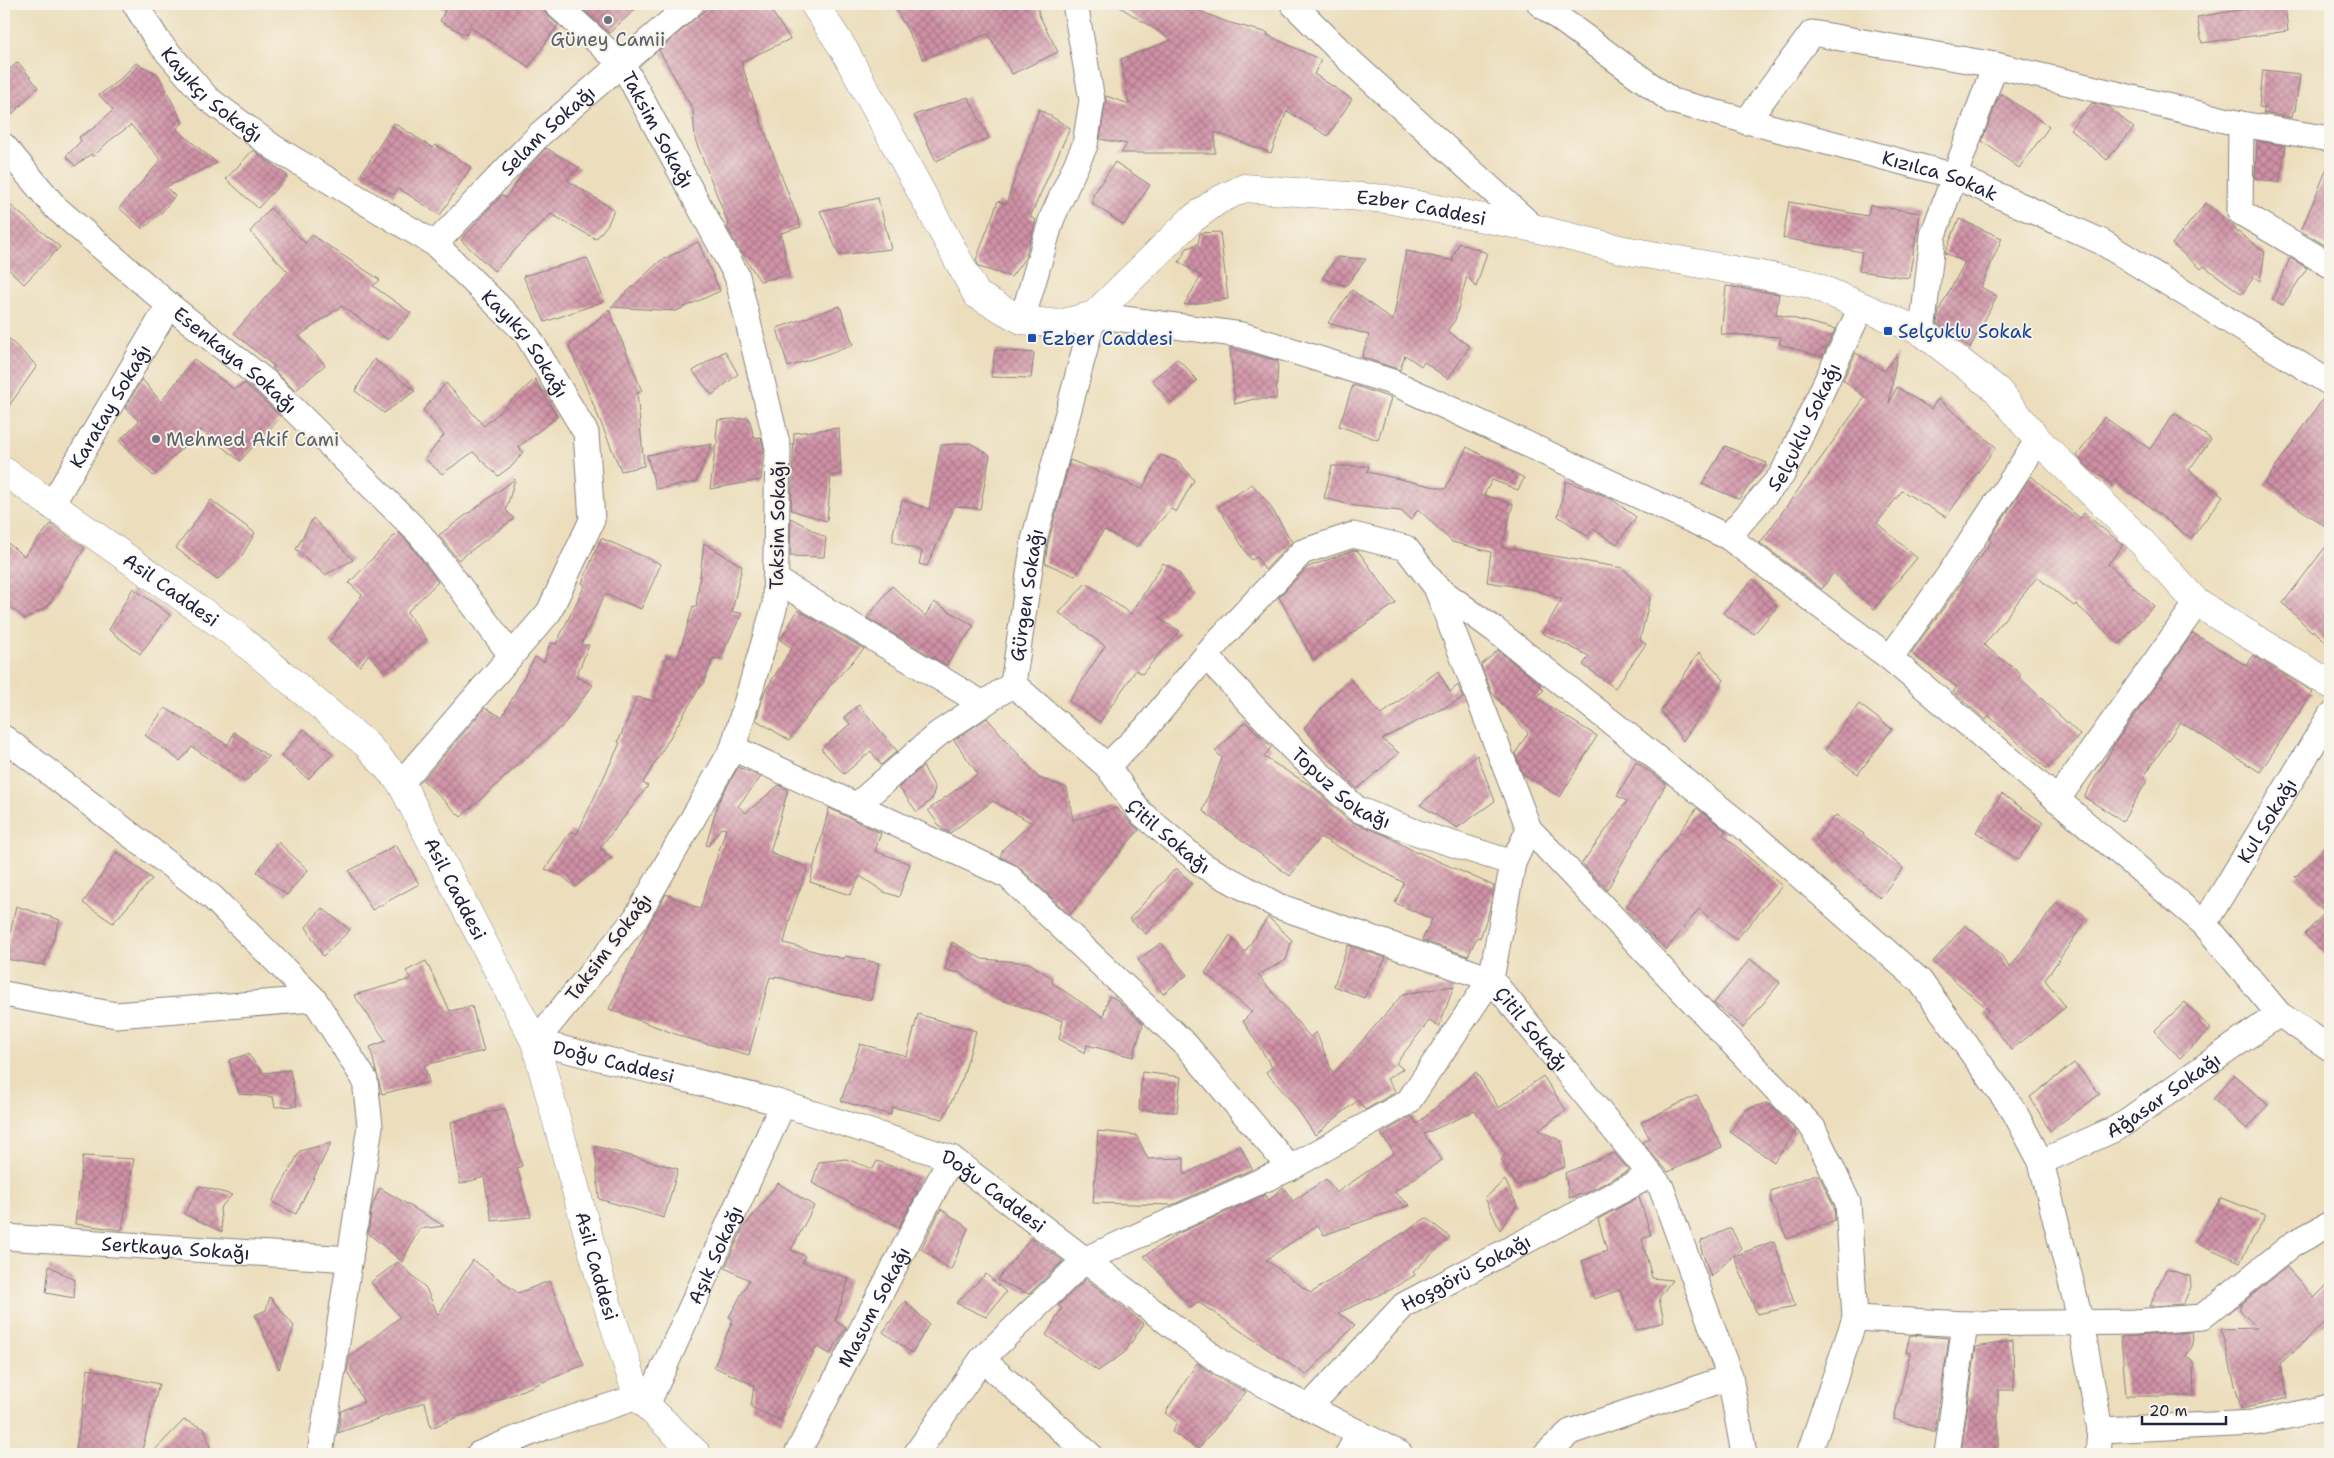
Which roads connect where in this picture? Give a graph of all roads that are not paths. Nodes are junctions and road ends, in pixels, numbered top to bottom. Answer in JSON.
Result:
{"nodes":[{"id":1,"x":135,"y":4,"type":"edge"},
{"id":2,"x":556,"y":4,"type":"edge"},
{"id":3,"x":691,"y":4,"type":"edge"},
{"id":4,"x":814,"y":4,"type":"edge"},
{"id":5,"x":1075,"y":4,"type":"edge"},
{"id":6,"x":1293,"y":4,"type":"edge"},
{"id":7,"x":1540,"y":4,"type":"edge"},
{"id":8,"x":623,"y":64,"type":"junction"},
{"id":9,"x":1995,"y":65,"type":"junction"},
{"id":10,"x":1746,"y":122,"type":"junction"},
{"id":11,"x":2241,"y":124,"type":"junction"},
{"id":12,"x":2330,"y":139,"type":"edge"},
{"id":13,"x":4,"y":146,"type":"edge"},
{"id":14,"x":1955,"y":176,"type":"junction"},
{"id":15,"x":1534,"y":228,"type":"junction"},
{"id":16,"x":435,"y":244,"type":"junction"},
{"id":17,"x":2330,"y":265,"type":"edge"},
{"id":18,"x":170,"y":305,"type":"junction"},
{"id":19,"x":1862,"y":306,"type":"junction"},
{"id":20,"x":1094,"y":315,"type":"junction"},
{"id":21,"x":1022,"y":320,"type":"junction"},
{"id":22,"x":1922,"y":332,"type":"junction"},
{"id":23,"x":2330,"y":383,"type":"edge"},
{"id":24,"x":2038,"y":440,"type":"junction"},
{"id":25,"x":4,"y":471,"type":"edge"},
{"id":26,"x":51,"y":506,"type":"junction"},
{"id":27,"x":1728,"y":537,"type":"junction"},
{"id":28,"x":775,"y":579,"type":"junction"},
{"id":29,"x":1436,"y":587,"type":"junction"},
{"id":30,"x":2197,"y":603,"type":"junction"},
{"id":31,"x":511,"y":655,"type":"junction"},
{"id":32,"x":1206,"y":656,"type":"junction"},
{"id":33,"x":1890,"y":658,"type":"junction"},
{"id":34,"x":1013,"y":684,"type":"junction"},
{"id":35,"x":2330,"y":684,"type":"edge"},
{"id":36,"x":983,"y":704,"type":"junction"},
{"id":37,"x":2330,"y":716,"type":"edge"},
{"id":38,"x":4,"y":738,"type":"edge"},
{"id":39,"x":733,"y":748,"type":"junction"},
{"id":40,"x":1106,"y":766,"type":"junction"},
{"id":41,"x":401,"y":783,"type":"junction"},
{"id":42,"x":2057,"y":800,"type":"junction"},
{"id":43,"x":857,"y":805,"type":"junction"},
{"id":44,"x":1529,"y":829,"type":"junction"},
{"id":45,"x":1513,"y":863,"type":"junction"},
{"id":46,"x":2204,"y":924,"type":"junction"},
{"id":47,"x":1491,"y":979,"type":"junction"},
{"id":48,"x":4,"y":994,"type":"edge"},
{"id":49,"x":314,"y":999,"type":"junction"},
{"id":50,"x":2279,"y":1014,"type":"junction"},
{"id":51,"x":535,"y":1042,"type":"junction"},
{"id":52,"x":2330,"y":1048,"type":"edge"},
{"id":53,"x":782,"y":1104,"type":"junction"},
{"id":54,"x":951,"y":1158,"type":"junction"},
{"id":55,"x":2041,"y":1162,"type":"junction"},
{"id":56,"x":1290,"y":1168,"type":"junction"},
{"id":57,"x":1651,"y":1175,"type":"junction"},
{"id":58,"x":2330,"y":1224,"type":"edge"},
{"id":59,"x":4,"y":1237,"type":"edge"},
{"id":60,"x":350,"y":1259,"type":"junction"},
{"id":61,"x":1086,"y":1259,"type":"junction"},
{"id":62,"x":1855,"y":1318,"type":"junction"},
{"id":63,"x":2081,"y":1322,"type":"junction"},
{"id":64,"x":1966,"y":1324,"type":"junction"},
{"id":65,"x":982,"y":1359,"type":"junction"},
{"id":66,"x":1730,"y":1377,"type":"junction"},
{"id":67,"x":642,"y":1401,"type":"junction"},
{"id":68,"x":2330,"y":1407,"type":"edge"},
{"id":69,"x":1309,"y":1408,"type":"junction"},
{"id":70,"x":2100,"y":1430,"type":"junction"},
{"id":71,"x":1354,"y":1444,"type":"edge"},
{"id":72,"x":486,"y":1453,"type":"edge"},
{"id":73,"x":320,"y":1454,"type":"edge"},
{"id":74,"x":697,"y":1454,"type":"edge"},
{"id":75,"x":797,"y":1454,"type":"edge"},
{"id":76,"x":916,"y":1454,"type":"edge"},
{"id":77,"x":1089,"y":1454,"type":"edge"},
{"id":78,"x":1400,"y":1454,"type":"edge"},
{"id":79,"x":1546,"y":1454,"type":"edge"},
{"id":80,"x":1744,"y":1454,"type":"edge"},
{"id":81,"x":1809,"y":1454,"type":"edge"},
{"id":82,"x":1947,"y":1454,"type":"edge"},
{"id":83,"x":2098,"y":1454,"type":"edge"}],
"edges":[{"from":1,"to":16,"type":"street","name":"Kayıkçı Sokağı"},
{"from":2,"to":8,"type":"street","name":"Taksim Sokağı"},
{"from":3,"to":8,"type":"street","name":"Selam Sokağı"},
{"from":4,"to":21,"type":"street","name":"Ezber Caddesi"},
{"from":5,"to":21,"type":"street"},
{"from":6,"to":15,"type":"street"},
{"from":7,"to":10,"type":"street","name":"Kızılca Sokak"},
{"from":8,"to":16,"type":"street","name":"Selam Sokağı"},
{"from":8,"to":28,"type":"street","name":"Taksim Sokağı"},
{"from":9,"to":10,"type":"street"},
{"from":9,"to":11,"type":"street"},
{"from":9,"to":14,"type":"street"},
{"from":10,"to":14,"type":"street","name":"Kızılca Sokak"},
{"from":11,"to":12,"type":"street"},
{"from":11,"to":17,"type":"street"},
{"from":13,"to":18,"type":"street","name":"Esenkaya Sokağı"},
{"from":14,"to":22,"type":"street"},
{"from":14,"to":23,"type":"street","name":"Kızılca Sokak"},
{"from":15,"to":19,"type":"street","name":"Ezber Caddesi"},
{"from":15,"to":20,"type":"street","name":"Ezber Caddesi"},
{"from":16,"to":31,"type":"street","name":"Kayıkçı Sokağı"},
{"from":18,"to":26,"type":"street","name":"Karatay Sokağı"},
{"from":18,"to":31,"type":"street","name":"Esenkaya Sokağı"},
{"from":19,"to":22,"type":"street","name":"Ezber Caddesi"},
{"from":19,"to":27,"type":"street","name":"Selçuklu Sokağı"},
{"from":20,"to":21,"type":"street","name":"Ezber Caddesi"},
{"from":20,"to":27,"type":"street"},
{"from":20,"to":34,"type":"street","name":"Gürgen Sokağı"},
{"from":22,"to":24,"type":"street","name":"Ezber Caddesi"},
{"from":24,"to":30,"type":"street","name":"Ezber Caddesi"},
{"from":24,"to":33,"type":"street"},
{"from":25,"to":26,"type":"street","name":"Asil Caddesi"},
{"from":26,"to":41,"type":"street","name":"Asil Caddesi"},
{"from":27,"to":33,"type":"street"},
{"from":28,"to":36,"type":"street"},
{"from":28,"to":39,"type":"street","name":"Taksim Sokağı"},
{"from":29,"to":32,"type":"street"},
{"from":29,"to":44,"type":"street"},
{"from":29,"to":55,"type":"street"},
{"from":30,"to":35,"type":"street","name":"Ezber Caddesi"},
{"from":30,"to":42,"type":"street"},
{"from":31,"to":41,"type":"street","name":"Kayıkçı Sokağı"},
{"from":32,"to":40,"type":"street"},
{"from":32,"to":45,"type":"street","name":"Topuz Sokağı"},
{"from":33,"to":42,"type":"street"},
{"from":34,"to":36,"type":"street","name":"Gürgen Sokağı"},
{"from":34,"to":40,"type":"street","name":"Çitil Sokağı"},
{"from":36,"to":43,"type":"street","name":"Gürgen Sokağı"},
{"from":37,"to":46,"type":"street","name":"Kul Sokağı"},
{"from":38,"to":49,"type":"street"},
{"from":39,"to":43,"type":"street"},
{"from":39,"to":51,"type":"street","name":"Taksim Sokağı"},
{"from":40,"to":47,"type":"street","name":"Çitil Sokağı"},
{"from":41,"to":51,"type":"street","name":"Asil Caddesi"},
{"from":42,"to":46,"type":"street"},
{"from":43,"to":56,"type":"street"},
{"from":44,"to":45,"type":"street"},
{"from":44,"to":62,"type":"street"},
{"from":45,"to":47,"type":"street"},
{"from":46,"to":50,"type":"street"},
{"from":47,"to":56,"type":"street"},
{"from":47,"to":57,"type":"street","name":"Çitil Sokağı"},
{"from":48,"to":49,"type":"street"},
{"from":49,"to":60,"type":"street"},
{"from":50,"to":52,"type":"street"},
{"from":50,"to":55,"type":"street","name":"Ağasar Sokağı"},
{"from":51,"to":53,"type":"street","name":"Doğu Caddesi"},
{"from":51,"to":67,"type":"street","name":"Asil Caddesi"},
{"from":53,"to":54,"type":"street","name":"Doğu Caddesi"},
{"from":53,"to":67,"type":"street","name":"Aşık Sokağı"},
{"from":54,"to":61,"type":"street","name":"Doğu Caddesi"},
{"from":54,"to":75,"type":"street","name":"Masum Sokağı"},
{"from":55,"to":63,"type":"street"},
{"from":56,"to":61,"type":"street"},
{"from":57,"to":66,"type":"street","name":"Çitil Sokağı"},
{"from":57,"to":69,"type":"street","name":"Hoşgörü Sokağı"},
{"from":58,"to":63,"type":"street"},
{"from":59,"to":60,"type":"street","name":"Sertkaya Sokağı"},
{"from":60,"to":73,"type":"street"},
{"from":61,"to":65,"type":"street"},
{"from":61,"to":69,"type":"street","name":"Doğu Caddesi"},
{"from":62,"to":64,"type":"street"},
{"from":62,"to":81,"type":"street"},
{"from":63,"to":64,"type":"street"},
{"from":63,"to":70,"type":"street"},
{"from":64,"to":82,"type":"street"},
{"from":65,"to":76,"type":"street"},
{"from":65,"to":77,"type":"street"},
{"from":66,"to":79,"type":"street"},
{"from":66,"to":80,"type":"street","name":"Çitil Sokağı"},
{"from":67,"to":72,"type":"street"},
{"from":67,"to":74,"type":"street","name":"Asil Caddesi"},
{"from":68,"to":70,"type":"street"},
{"from":69,"to":71,"type":"street","name":"Doğu Caddesi"},
{"from":70,"to":83,"type":"street"},
{"from":71,"to":78,"type":"street","name":"Doğu Caddesi"}]}
